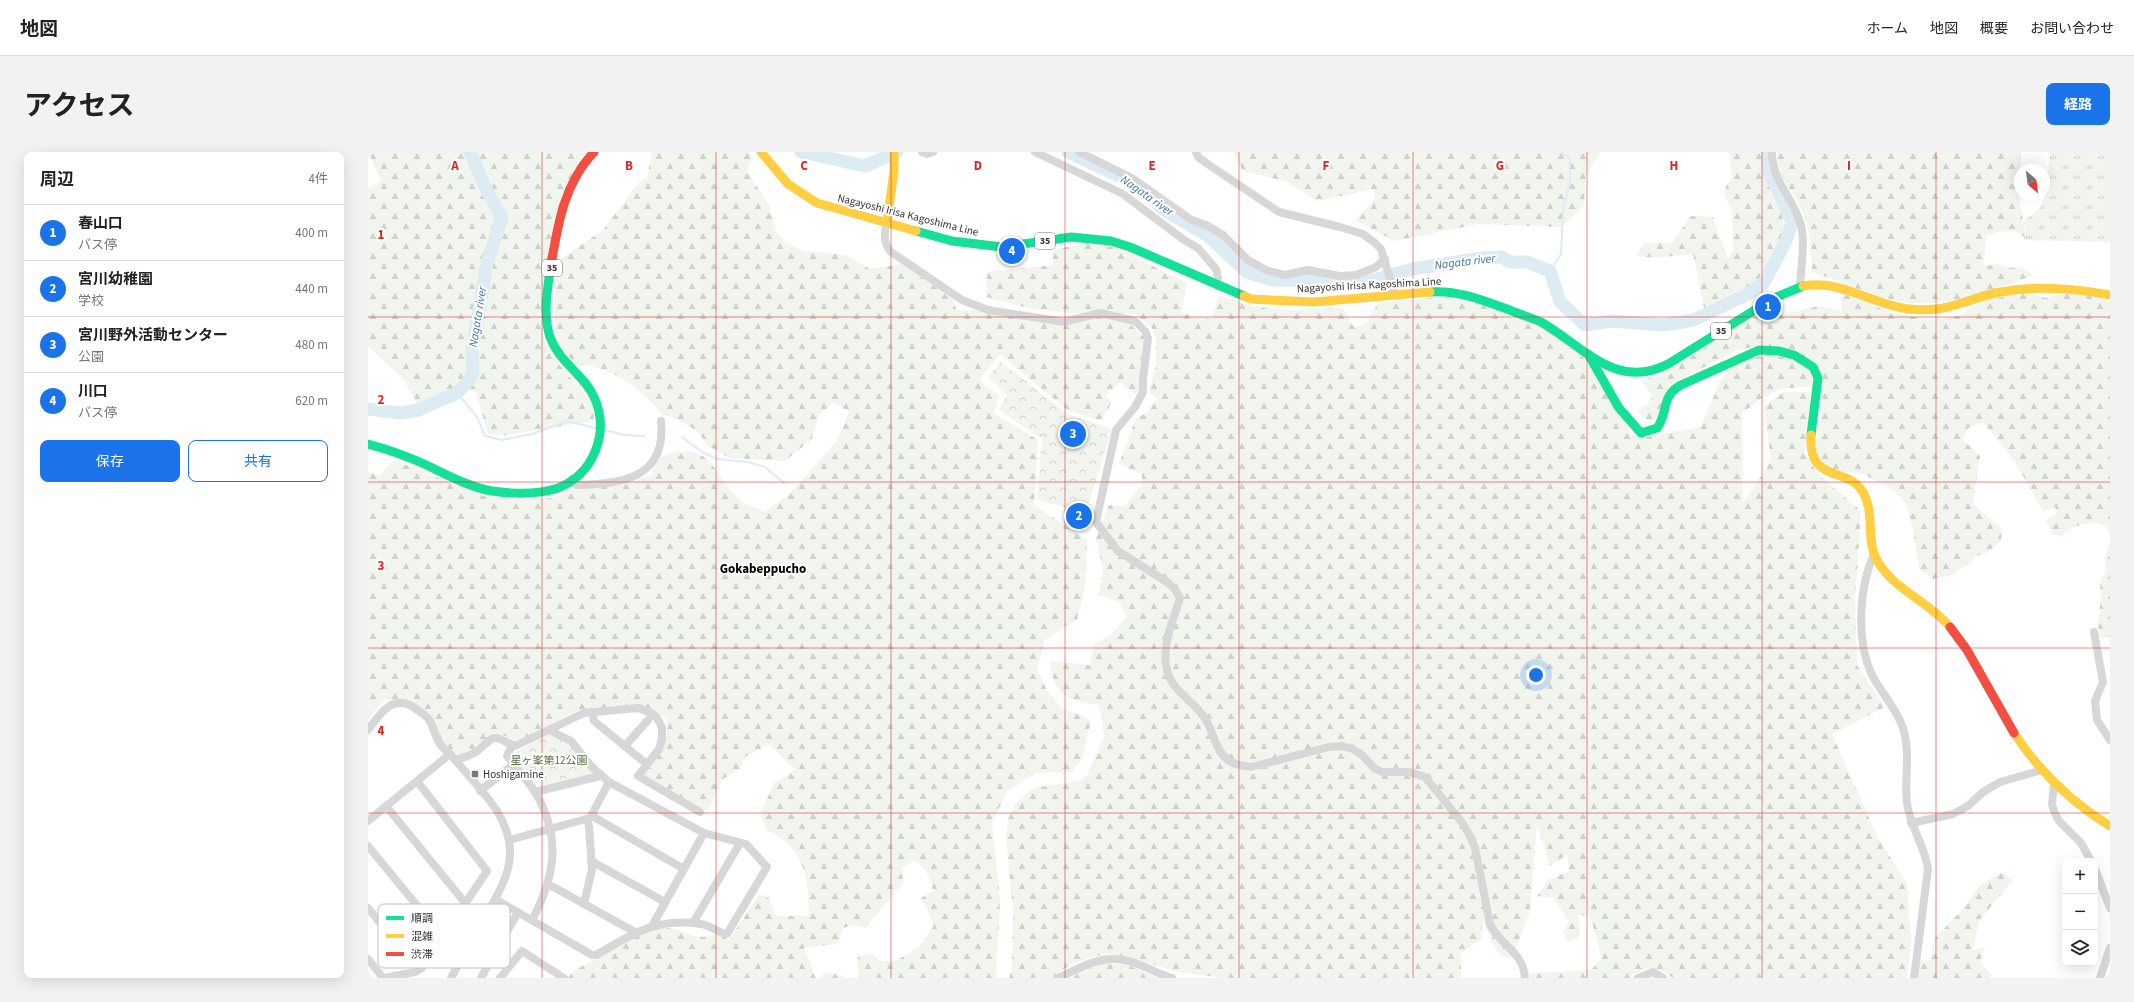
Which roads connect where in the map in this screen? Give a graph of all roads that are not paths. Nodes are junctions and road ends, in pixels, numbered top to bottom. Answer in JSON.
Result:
{"nodes":[{"id":1,"x":594,"y":152,"type":"edge"},
{"id":2,"x":761,"y":152,"type":"edge"},
{"id":3,"x":894,"y":152,"type":"edge"},
{"id":4,"x":933,"y":152,"type":"edge"},
{"id":5,"x":1035,"y":152,"type":"edge"},
{"id":6,"x":1079,"y":152,"type":"edge"},
{"id":7,"x":1196,"y":152,"type":"edge"},
{"id":8,"x":1772,"y":152,"type":"edge"},
{"id":9,"x":922,"y":153,"type":"edge"},
{"id":10,"x":887,"y":222,"type":"junction"},
{"id":11,"x":1386,"y":262,"type":"junction"},
{"id":12,"x":1217,"y":286,"type":"junction"},
{"id":13,"x":1800,"y":286,"type":"junction"},
{"id":14,"x":1394,"y":291,"type":"junction"},
{"id":15,"x":2110,"y":296,"type":"edge"},
{"id":16,"x":1588,"y":354,"type":"junction"},
{"id":17,"x":661,"y":421,"type":"dead end"},
{"id":18,"x":368,"y":444,"type":"edge"},
{"id":19,"x":576,"y":477,"type":"junction"},
{"id":20,"x":1874,"y":554,"type":"junction"},
{"id":21,"x":2094,"y":632,"type":"dead end"},
{"id":22,"x":592,"y":712,"type":"junction"},
{"id":23,"x":648,"y":720,"type":"dead end"},
{"id":24,"x":368,"y":730,"type":"edge"},
{"id":25,"x":549,"y":730,"type":"junction"},
{"id":26,"x":2110,"y":740,"type":"edge"},
{"id":27,"x":512,"y":745,"type":"junction"},
{"id":28,"x":625,"y":746,"type":"junction"},
{"id":29,"x":452,"y":757,"type":"junction"},
{"id":30,"x":643,"y":761,"type":"dead end"},
{"id":31,"x":514,"y":764,"type":"junction"},
{"id":32,"x":2042,"y":770,"type":"junction"},
{"id":33,"x":600,"y":776,"type":"junction"},
{"id":34,"x":417,"y":781,"type":"junction"},
{"id":35,"x":609,"y":782,"type":"junction"},
{"id":36,"x":2054,"y":783,"type":"junction"},
{"id":37,"x":480,"y":791,"type":"junction"},
{"id":38,"x":535,"y":792,"type":"junction"},
{"id":39,"x":386,"y":806,"type":"junction"},
{"id":40,"x":700,"y":812,"type":"dead end"},
{"id":41,"x":589,"y":818,"type":"junction"},
{"id":42,"x":368,"y":820,"type":"edge"},
{"id":43,"x":1911,"y":823,"type":"junction"},
{"id":44,"x":2110,"y":826,"type":"edge"},
{"id":45,"x":550,"y":829,"type":"junction"},
{"id":46,"x":704,"y":833,"type":"junction"},
{"id":47,"x":509,"y":840,"type":"junction"},
{"id":48,"x":740,"y":842,"type":"junction"},
{"id":49,"x":368,"y":846,"type":"edge"},
{"id":50,"x":2089,"y":858,"type":"edge"},
{"id":51,"x":591,"y":861,"type":"junction"},
{"id":52,"x":684,"y":869,"type":"junction"},
{"id":53,"x":2098,"y":877,"type":"edge"},
{"id":54,"x":548,"y":884,"type":"junction"},
{"id":55,"x":495,"y":899,"type":"junction"},
{"id":56,"x":665,"y":902,"type":"junction"},
{"id":57,"x":416,"y":904,"type":"edge"},
{"id":58,"x":466,"y":904,"type":"joint"},
{"id":59,"x":492,"y":904,"type":"edge"},
{"id":60,"x":504,"y":904,"type":"edge"},
{"id":61,"x":584,"y":904,"type":"junction"},
{"id":62,"x":510,"y":907,"type":"edge"},
{"id":63,"x":368,"y":908,"type":"edge"},
{"id":64,"x":2110,"y":908,"type":"edge"},
{"id":65,"x":518,"y":912,"type":"junction"},
{"id":66,"x":378,"y":920,"type":"edge"},
{"id":67,"x":532,"y":920,"type":"junction"},
{"id":68,"x":693,"y":923,"type":"junction"},
{"id":69,"x":510,"y":926,"type":"edge"},
{"id":70,"x":652,"y":926,"type":"junction"},
{"id":71,"x":635,"y":932,"type":"junction"},
{"id":72,"x":2110,"y":948,"type":"edge"},
{"id":73,"x":368,"y":959,"type":"edge"},
{"id":74,"x":510,"y":966,"type":"edge"},
{"id":75,"x":457,"y":968,"type":"edge"},
{"id":76,"x":487,"y":968,"type":"edge"},
{"id":77,"x":508,"y":968,"type":"edge"},
{"id":78,"x":418,"y":970,"type":"edge"},
{"id":79,"x":384,"y":978,"type":"edge"},
{"id":80,"x":451,"y":978,"type":"edge"},
{"id":81,"x":481,"y":978,"type":"edge"},
{"id":82,"x":500,"y":978,"type":"edge"},
{"id":83,"x":564,"y":978,"type":"edge"},
{"id":84,"x":1058,"y":978,"type":"edge"},
{"id":85,"x":1172,"y":978,"type":"edge"},
{"id":86,"x":1525,"y":978,"type":"edge"},
{"id":87,"x":1638,"y":978,"type":"edge"},
{"id":88,"x":1663,"y":978,"type":"edge"},
{"id":89,"x":1914,"y":978,"type":"edge"},
{"id":90,"x":2100,"y":978,"type":"edge"}],
"edges":[{"from":1,"to":19,"type":"main road","number":"35"},
{"from":2,"to":10,"type":"main road","name":"Nagayoshi Irisa Kagoshima Line","number":"35"},
{"from":3,"to":10,"type":"main road"},
{"from":4,"to":9,"type":"street"},
{"from":5,"to":12,"type":"street"},
{"from":6,"to":11,"type":"street"},
{"from":7,"to":11,"type":"street"},
{"from":8,"to":13,"type":"street"},
{"from":10,"to":12,"type":"main road","name":"Nagayoshi Irisa Kagoshima Line","number":"35"},
{"from":10,"to":86,"type":"street"},
{"from":11,"to":14,"type":"street"},
{"from":12,"to":14,"type":"main road","name":"Nagayoshi Irisa Kagoshima Line","number":"35"},
{"from":13,"to":15,"type":"main road","name":"Nagayoshi Irisa Kagoshima Line","number":"35"},
{"from":13,"to":16,"type":"main road","name":"Nagayoshi Irisa Kagoshima Line","number":"35"},
{"from":14,"to":16,"type":"main road","name":"Nagayoshi Irisa Kagoshima Line","number":"35"},
{"from":16,"to":20,"type":"main road"},
{"from":17,"to":19,"type":"street"},
{"from":18,"to":19,"type":"main road"},
{"from":20,"to":32,"type":"main road"},
{"from":20,"to":43,"type":"street"},
{"from":21,"to":26,"type":"street"},
{"from":22,"to":25,"type":"street"},
{"from":22,"to":28,"type":"street"},
{"from":22,"to":40,"type":"street"},
{"from":23,"to":28,"type":"street"},
{"from":24,"to":29,"type":"street"},
{"from":25,"to":27,"type":"street"},
{"from":25,"to":33,"type":"street"},
{"from":27,"to":29,"type":"street"},
{"from":27,"to":31,"type":"street"},
{"from":28,"to":30,"type":"street"},
{"from":29,"to":34,"type":"street"},
{"from":29,"to":37,"type":"street"},
{"from":31,"to":37,"type":"street"},
{"from":31,"to":38,"type":"street"},
{"from":32,"to":36,"type":"main road"},
{"from":32,"to":43,"type":"street"},
{"from":33,"to":35,"type":"street"},
{"from":33,"to":38,"type":"street"},
{"from":34,"to":39,"type":"street"},
{"from":34,"to":58,"type":"street"},
{"from":35,"to":41,"type":"street"},
{"from":35,"to":46,"type":"street"},
{"from":36,"to":44,"type":"main road"},
{"from":36,"to":50,"type":"street"},
{"from":37,"to":47,"type":"street"},
{"from":38,"to":45,"type":"street"},
{"from":39,"to":42,"type":"street"},
{"from":39,"to":58,"type":"street"},
{"from":41,"to":45,"type":"street"},
{"from":41,"to":51,"type":"street"},
{"from":41,"to":52,"type":"street"},
{"from":43,"to":89,"type":"street"},
{"from":45,"to":47,"type":"street"},
{"from":45,"to":54,"type":"street"},
{"from":46,"to":48,"type":"street"},
{"from":46,"to":52,"type":"street"},
{"from":47,"to":55,"type":"street"},
{"from":48,"to":68,"type":"street"},
{"from":48,"to":68,"type":"street"},
{"from":49,"to":57,"type":"street"},
{"from":51,"to":56,"type":"street"},
{"from":51,"to":61,"type":"street"},
{"from":52,"to":56,"type":"street"},
{"from":53,"to":64,"type":"street"},
{"from":54,"to":61,"type":"street"},
{"from":54,"to":67,"type":"street"},
{"from":55,"to":59,"type":"street"},
{"from":55,"to":60,"type":"street"},
{"from":56,"to":70,"type":"street"},
{"from":61,"to":71,"type":"street"},
{"from":62,"to":65,"type":"street"},
{"from":63,"to":66,"type":"street"},
{"from":65,"to":67,"type":"street"},
{"from":65,"to":69,"type":"street"},
{"from":67,"to":71,"type":"street"},
{"from":68,"to":70,"type":"street"},
{"from":70,"to":71,"type":"street"},
{"from":72,"to":90,"type":"street"},
{"from":73,"to":79,"type":"street"},
{"from":74,"to":83,"type":"street"},
{"from":75,"to":80,"type":"street"},
{"from":76,"to":81,"type":"street"},
{"from":77,"to":82,"type":"street"},
{"from":78,"to":79,"type":"street"},
{"from":84,"to":85,"type":"street"},
{"from":87,"to":88,"type":"street"}]}
